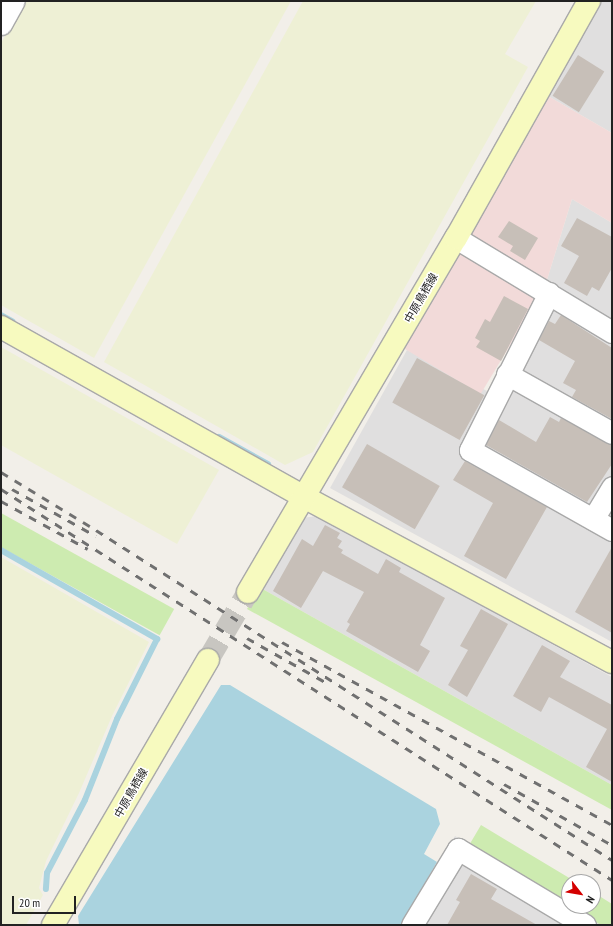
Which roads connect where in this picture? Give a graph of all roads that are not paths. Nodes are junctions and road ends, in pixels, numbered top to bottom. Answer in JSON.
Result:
{"nodes":[{"id":1,"x":14,"y":1,"type":"edge"},
{"id":2,"x":589,"y":1,"type":"edge"},
{"id":3,"x":1,"y":24,"type":"edge"},
{"id":4,"x":456,"y":238,"type":"junction"},
{"id":5,"x":549,"y":293,"type":"junction"},
{"id":6,"x":1,"y":327,"type":"edge"},
{"id":7,"x":612,"y":332,"type":"edge"},
{"id":8,"x":507,"y":374,"type":"junction"},
{"id":9,"x":612,"y":433,"type":"edge"},
{"id":10,"x":612,"y":486,"type":"edge"},
{"id":11,"x":304,"y":497,"type":"junction"},
{"id":12,"x":593,"y":519,"type":"junction"},
{"id":13,"x":612,"y":530,"type":"edge"},
{"id":14,"x":248,"y":592,"type":"tunnel mouth"},
{"id":15,"x":208,"y":660,"type":"tunnel mouth"},
{"id":16,"x":612,"y":662,"type":"edge"},
{"id":17,"x":53,"y":925,"type":"edge"},
{"id":18,"x":412,"y":925,"type":"edge"},
{"id":19,"x":585,"y":925,"type":"edge"}],
"edges":[{"from":1,"to":3,"type":"street"},
{"from":2,"to":4,"type":"main road","name":"中原鳥栖線"},
{"from":4,"to":5,"type":"street"},
{"from":4,"to":11,"type":"main road","name":"中原鳥栖線"},
{"from":5,"to":7,"type":"street"},
{"from":5,"to":8,"type":"street"},
{"from":6,"to":11,"type":"main road"},
{"from":8,"to":9,"type":"street"},
{"from":8,"to":12,"type":"street"},
{"from":10,"to":12,"type":"street"},
{"from":11,"to":14,"type":"main road","name":"中原鳥栖線"},
{"from":11,"to":16,"type":"main road"},
{"from":12,"to":13,"type":"street"},
{"from":15,"to":17,"type":"main road","name":"中原鳥栖線"},
{"from":18,"to":19,"type":"street"}]}
